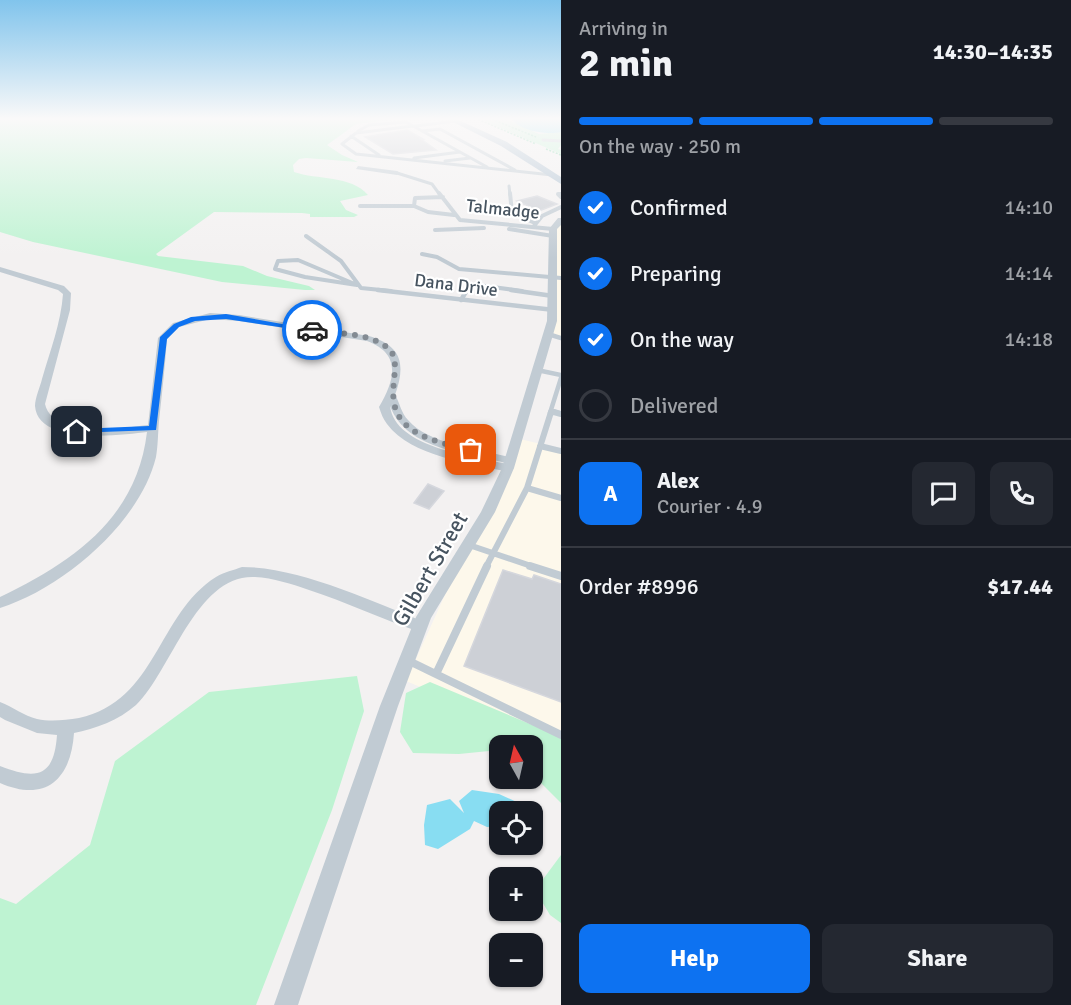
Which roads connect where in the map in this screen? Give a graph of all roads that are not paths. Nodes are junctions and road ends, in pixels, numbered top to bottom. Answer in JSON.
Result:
{"nodes":[{"id":1,"x":452,"y":165,"type":"edge"},
{"id":2,"x":483,"y":165,"type":"edge"},
{"id":3,"x":505,"y":165,"type":"edge"},
{"id":4,"x":536,"y":165,"type":"edge"},
{"id":5,"x":358,"y":168,"type":"dead end"},
{"id":6,"x":490,"y":169,"type":"junction"},
{"id":7,"x":518,"y":172,"type":"junction"},
{"id":8,"x":397,"y":173,"type":"joint"},
{"id":9,"x":552,"y":175,"type":"junction"},
{"id":10,"x":561,"y":181,"type":"edge"},
{"id":11,"x":509,"y":186,"type":"dead end"},
{"id":12,"x":443,"y":197,"type":"junction"},
{"id":13,"x":360,"y":206,"type":"dead end"},
{"id":14,"x":414,"y":206,"type":"junction"},
{"id":15,"x":561,"y":207,"type":"edge"},
{"id":16,"x":454,"y":215,"type":"junction"},
{"id":17,"x":534,"y":225,"type":"junction"},
{"id":18,"x":435,"y":230,"type":"dead end"},
{"id":19,"x":556,"y":235,"type":"edge"},
{"id":20,"x":306,"y":236,"type":"dead end"},
{"id":21,"x":422,"y":254,"type":"dead end"},
{"id":22,"x":0,"y":269,"type":"edge"},
{"id":23,"x":557,"y":277,"type":"edge"},
{"id":24,"x":357,"y":285,"type":"junction"},
{"id":25,"x":461,"y":300,"type":"junction"},
{"id":26,"x":555,"y":321,"type":"edge"},
{"id":27,"x":537,"y":370,"type":"junction"},
{"id":28,"x":561,"y":377,"type":"edge"},
{"id":29,"x":551,"y":411,"type":"junction"},
{"id":30,"x":561,"y":414,"type":"edge"},
{"id":31,"x":153,"y":428,"type":"junction"},
{"id":32,"x":540,"y":446,"type":"junction"},
{"id":33,"x":561,"y":451,"type":"edge"},
{"id":34,"x":509,"y":464,"type":"junction"},
{"id":35,"x":527,"y":488,"type":"junction"},
{"id":36,"x":561,"y":498,"type":"edge"},
{"id":37,"x":469,"y":545,"type":"junction"},
{"id":38,"x":493,"y":553,"type":"junction"},
{"id":39,"x":561,"y":576,"type":"edge"},
{"id":40,"x":0,"y":603,"type":"edge"},
{"id":41,"x":420,"y":626,"type":"junction"},
{"id":42,"x":407,"y":660,"type":"junction"},
{"id":43,"x":436,"y":674,"type":"junction"},
{"id":44,"x":0,"y":710,"type":"edge"},
{"id":45,"x":66,"y":728,"type":"junction"},
{"id":46,"x":561,"y":735,"type":"edge"},
{"id":47,"x":0,"y":774,"type":"edge"},
{"id":48,"x":286,"y":1005,"type":"edge"}],
"edges":[{"from":1,"to":6,"type":"lane"},
{"from":2,"to":6,"type":"lane"},
{"from":3,"to":7,"type":"lane"},
{"from":4,"to":9,"type":"main road"},
{"from":5,"to":8,"type":"street"},
{"from":6,"to":7,"type":"lane"},
{"from":7,"to":9,"type":"lane"},
{"from":8,"to":12,"type":"lane","name":"Talmadge"},
{"from":9,"to":10,"type":"main road"},
{"from":11,"to":17,"type":"lane"},
{"from":12,"to":14,"type":"lane"},
{"from":12,"to":16,"type":"lane","name":"Talmadge"},
{"from":13,"to":14,"type":"lane"},
{"from":14,"to":16,"type":"lane"},
{"from":15,"to":17,"type":"lane"},
{"from":16,"to":17,"type":"lane","name":"Talmadge"},
{"from":17,"to":19,"type":"lane","name":"Talmadge"},
{"from":18,"to":19,"type":"lane"},
{"from":19,"to":23,"type":"street","name":"Gilbert Street"},
{"from":20,"to":24,"type":"lane"},
{"from":21,"to":23,"type":"lane"},
{"from":22,"to":31,"type":"street"},
{"from":23,"to":26,"type":"street","name":"Gilbert Street"},
{"from":24,"to":24,"type":"lane"},
{"from":24,"to":25,"type":"lane","name":"Dana Drive"},
{"from":25,"to":26,"type":"lane","name":"Dana Drive"},
{"from":25,"to":26,"type":"lane"},
{"from":26,"to":27,"type":"street","name":"Gilbert Street"},
{"from":27,"to":28,"type":"lane"},
{"from":27,"to":34,"type":"street","name":"Gilbert Street"},
{"from":28,"to":29,"type":"lane"},
{"from":29,"to":30,"type":"lane"},
{"from":29,"to":32,"type":"lane"},
{"from":31,"to":34,"type":"street"},
{"from":31,"to":40,"type":"street"},
{"from":32,"to":33,"type":"lane"},
{"from":32,"to":35,"type":"lane"},
{"from":34,"to":37,"type":"street","name":"Gilbert Street"},
{"from":35,"to":36,"type":"lane"},
{"from":35,"to":38,"type":"lane"},
{"from":37,"to":38,"type":"lane"},
{"from":37,"to":41,"type":"street","name":"Gilbert Street"},
{"from":38,"to":39,"type":"lane"},
{"from":38,"to":43,"type":"lane"},
{"from":41,"to":42,"type":"street","name":"Gilbert Street"},
{"from":41,"to":45,"type":"street"},
{"from":42,"to":43,"type":"lane"},
{"from":42,"to":48,"type":"street","name":"Gilbert Street"},
{"from":43,"to":46,"type":"lane"},
{"from":44,"to":45,"type":"street"},
{"from":45,"to":47,"type":"street"}]}
